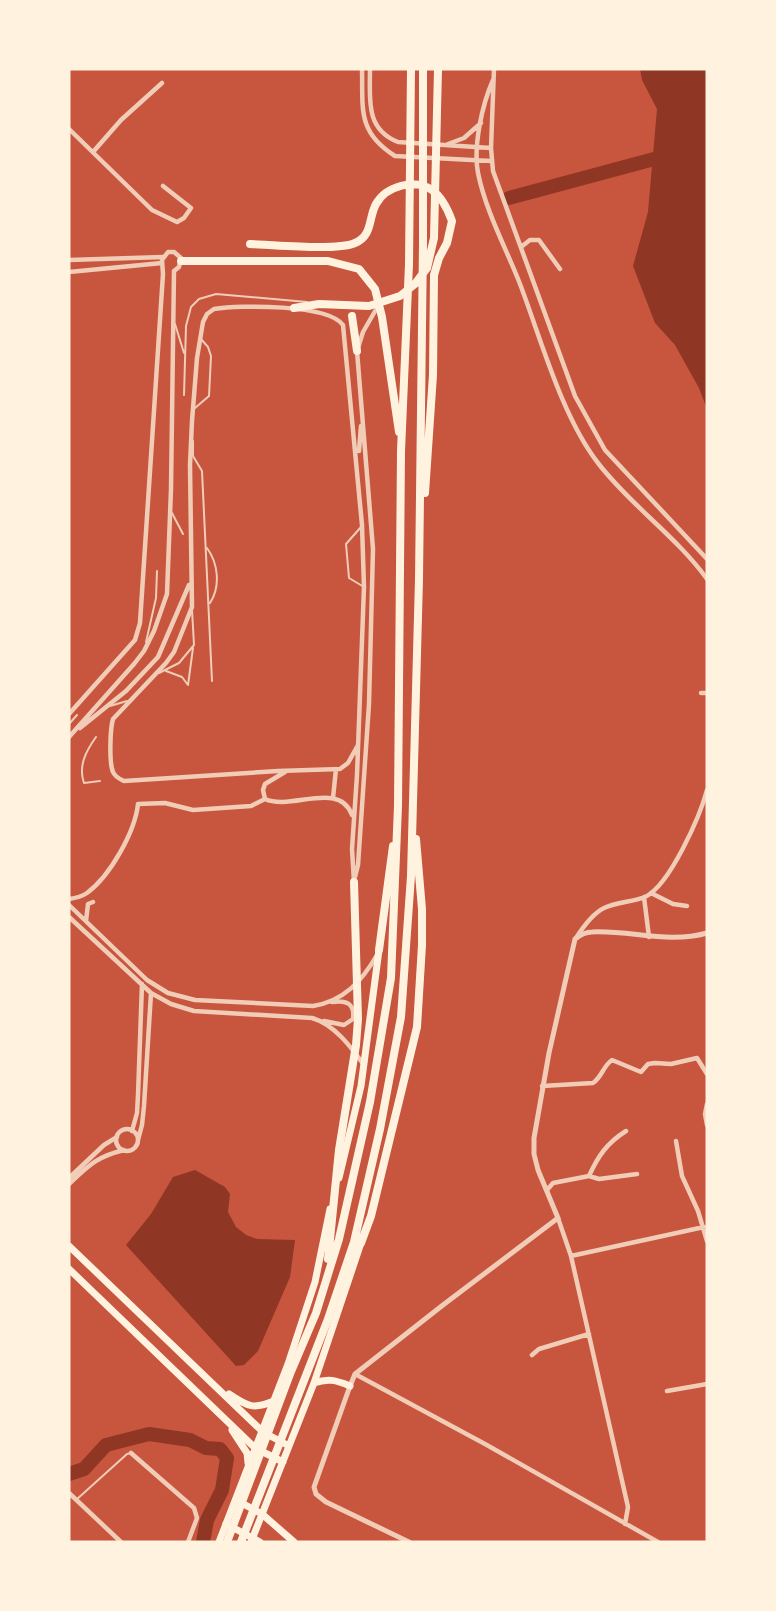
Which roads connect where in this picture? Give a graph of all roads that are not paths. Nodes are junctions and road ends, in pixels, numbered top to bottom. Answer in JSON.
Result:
{"nodes":[{"id":1,"x":362,"y":69,"type":"edge"},
{"id":2,"x":370,"y":69,"type":"edge"},
{"id":3,"x":411,"y":69,"type":"edge"},
{"id":4,"x":423,"y":69,"type":"edge"},
{"id":5,"x":438,"y":69,"type":"edge"},
{"id":6,"x":494,"y":69,"type":"edge"},
{"id":7,"x":493,"y":80,"type":"junction"},
{"id":8,"x":162,"y":83,"type":"dead end"},
{"id":9,"x":481,"y":123,"type":"junction"},
{"id":10,"x":69,"y":129,"type":"edge"},
{"id":11,"x":442,"y":146,"type":"junction"},
{"id":12,"x":477,"y":147,"type":"junction"},
{"id":13,"x":491,"y":148,"type":"junction"},
{"id":14,"x":93,"y":152,"type":"junction"},
{"id":15,"x":477,"y":161,"type":"junction"},
{"id":16,"x":491,"y":161,"type":"junction"},
{"id":17,"x":163,"y":186,"type":"dead end"},
{"id":18,"x":250,"y":244,"type":"dead end"},
{"id":19,"x":521,"y":247,"type":"junction"},
{"id":20,"x":163,"y":256,"type":"junction"},
{"id":21,"x":69,"y":260,"type":"edge"},
{"id":22,"x":185,"y":261,"type":"junction"},
{"id":23,"x":154,"y":265,"type":"junction"},
{"id":24,"x":163,"y":265,"type":"junction"},
{"id":25,"x":560,"y":269,"type":"dead end"},
{"id":26,"x":174,"y":271,"type":"junction"},
{"id":27,"x":69,"y":272,"type":"edge"},
{"id":28,"x":163,"y":274,"type":"junction"},
{"id":29,"x":175,"y":278,"type":"junction"},
{"id":30,"x":319,"y":304,"type":"junction"},
{"id":31,"x":379,"y":305,"type":"junction"},
{"id":32,"x":294,"y":308,"type":"junction"},
{"id":33,"x":352,"y":316,"type":"dead end"},
{"id":34,"x":174,"y":321,"type":"junction"},
{"id":35,"x":200,"y":337,"type":"junction"},
{"id":36,"x":357,"y":351,"type":"junction"},
{"id":37,"x":185,"y":355,"type":"junction"},
{"id":38,"x":184,"y":395,"type":"dead end"},
{"id":39,"x":194,"y":409,"type":"junction"},
{"id":40,"x":362,"y":414,"type":"junction"},
{"id":41,"x":192,"y":421,"type":"junction"},
{"id":42,"x":401,"y":451,"type":"junction"},
{"id":43,"x":195,"y":459,"type":"junction"},
{"id":44,"x":358,"y":462,"type":"junction"},
{"id":45,"x":190,"y":465,"type":"junction"},
{"id":46,"x":170,"y":511,"type":"junction"},
{"id":47,"x":362,"y":525,"type":"junction"},
{"id":48,"x":183,"y":534,"type":"dead end"},
{"id":49,"x":206,"y":545,"type":"junction"},
{"id":50,"x":707,"y":559,"type":"edge"},
{"id":51,"x":157,"y":571,"type":"dead end"},
{"id":52,"x":419,"y":579,"type":"junction"},
{"id":53,"x":707,"y":579,"type":"edge"},
{"id":54,"x":190,"y":583,"type":"junction"},
{"id":55,"x":364,"y":587,"type":"junction"},
{"id":56,"x":208,"y":605,"type":"junction"},
{"id":57,"x":192,"y":607,"type":"junction"},
{"id":58,"x":194,"y":645,"type":"junction"},
{"id":59,"x":144,"y":651,"type":"junction"},
{"id":60,"x":166,"y":670,"type":"junction"},
{"id":61,"x":156,"y":674,"type":"junction"},
{"id":62,"x":212,"y":681,"type":"dead end"},
{"id":63,"x":127,"y":700,"type":"dead end"},
{"id":64,"x":105,"y":708,"type":"junction"},
{"id":65,"x":69,"y":714,"type":"edge"},
{"id":66,"x":77,"y":715,"type":"dead end"},
{"id":67,"x":69,"y":724,"type":"edge"},
{"id":68,"x":70,"y":736,"type":"edge"},
{"id":69,"x":96,"y":737,"type":"dead end"},
{"id":70,"x":357,"y":745,"type":"junction"},
{"id":71,"x":336,"y":769,"type":"junction"},
{"id":72,"x":287,"y":771,"type":"junction"},
{"id":73,"x":100,"y":781,"type":"dead end"},
{"id":74,"x":707,"y":790,"type":"edge"},
{"id":75,"x":333,"y":798,"type":"junction"},
{"id":76,"x":265,"y":799,"type":"junction"},
{"id":77,"x":412,"y":802,"type":"junction"},
{"id":78,"x":398,"y":806,"type":"junction"},
{"id":79,"x":353,"y":818,"type":"junction"},
{"id":80,"x":354,"y":882,"type":"junction"},
{"id":81,"x":651,"y":893,"type":"junction"},
{"id":82,"x":644,"y":897,"type":"junction"},
{"id":83,"x":69,"y":898,"type":"edge"},
{"id":84,"x":93,"y":902,"type":"dead end"},
{"id":85,"x":69,"y":905,"type":"edge"},
{"id":86,"x":687,"y":906,"type":"dead end"},
{"id":87,"x":69,"y":917,"type":"edge"},
{"id":88,"x":86,"y":921,"type":"junction"},
{"id":89,"x":707,"y":933,"type":"edge"},
{"id":90,"x":650,"y":937,"type":"junction"},
{"id":91,"x":575,"y":939,"type":"junction"},
{"id":92,"x":380,"y":950,"type":"junction"},
{"id":93,"x":141,"y":984,"type":"junction"},
{"id":94,"x":151,"y":993,"type":"junction"},
{"id":95,"x":327,"y":1004,"type":"junction"},
{"id":96,"x":319,"y":1020,"type":"junction"},
{"id":97,"x":364,"y":1065,"type":"junction"},
{"id":98,"x":707,"y":1074,"type":"edge"},
{"id":99,"x":542,"y":1086,"type":"junction"},
{"id":100,"x":707,"y":1104,"type":"edge"},
{"id":101,"x":707,"y":1125,"type":"edge"},
{"id":102,"x":132,"y":1131,"type":"junction"},
{"id":103,"x":626,"y":1131,"type":"dead end"},
{"id":104,"x":117,"y":1137,"type":"junction"},
{"id":105,"x":138,"y":1140,"type":"junction"},
{"id":106,"x":676,"y":1141,"type":"dead end"},
{"id":107,"x":124,"y":1150,"type":"junction"},
{"id":108,"x":637,"y":1174,"type":"dead end"},
{"id":109,"x":589,"y":1176,"type":"junction"},
{"id":110,"x":69,"y":1178,"type":"edge"},
{"id":111,"x":69,"y":1184,"type":"edge"},
{"id":112,"x":548,"y":1191,"type":"junction"},
{"id":113,"x":558,"y":1218,"type":"junction"},
{"id":114,"x":704,"y":1227,"type":"junction"},
{"id":115,"x":707,"y":1240,"type":"edge"},
{"id":116,"x":362,"y":1243,"type":"joint"},
{"id":117,"x":70,"y":1246,"type":"edge"},
{"id":118,"x":571,"y":1256,"type":"junction"},
{"id":119,"x":69,"y":1269,"type":"edge"},
{"id":120,"x":327,"y":1276,"type":"junction"},
{"id":121,"x":589,"y":1334,"type":"junction"},
{"id":122,"x":532,"y":1355,"type":"dead end"},
{"id":123,"x":356,"y":1374,"type":"junction"},
{"id":124,"x":210,"y":1380,"type":"junction"},
{"id":125,"x":314,"y":1383,"type":"junction"},
{"id":126,"x":707,"y":1384,"type":"edge"},
{"id":127,"x":350,"y":1386,"type":"junction"},
{"id":128,"x":667,"y":1391,"type":"dead end"},
{"id":129,"x":276,"y":1400,"type":"junction"},
{"id":130,"x":223,"y":1418,"type":"junction"},
{"id":131,"x":263,"y":1432,"type":"junction"},
{"id":132,"x":289,"y":1446,"type":"junction"},
{"id":133,"x":255,"y":1448,"type":"junction"},
{"id":134,"x":130,"y":1453,"type":"joint"},
{"id":135,"x":283,"y":1462,"type":"junction"},
{"id":136,"x":249,"y":1465,"type":"junction"},
{"id":137,"x":69,"y":1493,"type":"edge"},
{"id":138,"x":76,"y":1500,"type":"junction"},
{"id":139,"x":236,"y":1500,"type":"junction"},
{"id":140,"x":262,"y":1514,"type":"junction"},
{"id":141,"x":226,"y":1524,"type":"junction"},
{"id":142,"x":625,"y":1524,"type":"junction"},
{"id":143,"x":252,"y":1539,"type":"edge"},
{"id":144,"x":121,"y":1542,"type":"edge"},
{"id":145,"x":188,"y":1542,"type":"edge"},
{"id":146,"x":219,"y":1542,"type":"edge"},
{"id":147,"x":227,"y":1542,"type":"edge"},
{"id":148,"x":241,"y":1542,"type":"edge"},
{"id":149,"x":260,"y":1542,"type":"edge"},
{"id":150,"x":294,"y":1542,"type":"edge"},
{"id":151,"x":409,"y":1542,"type":"edge"},
{"id":152,"x":658,"y":1542,"type":"edge"}],
"edges":[{"from":1,"to":15,"type":"street"},
{"from":2,"to":11,"type":"street"},
{"from":3,"to":42,"type":"highway"},
{"from":4,"to":52,"type":"highway"},
{"from":5,"to":30,"type":"highway"},
{"from":6,"to":7,"type":"street"},
{"from":7,"to":9,"type":"street"},
{"from":7,"to":13,"type":"street"},
{"from":8,"to":14,"type":"street"},
{"from":9,"to":11,"type":"street"},
{"from":9,"to":12,"type":"street"},
{"from":10,"to":14,"type":"street"},
{"from":11,"to":12,"type":"street"},
{"from":12,"to":13,"type":"street"},
{"from":12,"to":15,"type":"street"},
{"from":13,"to":16,"type":"street"},
{"from":14,"to":17,"type":"street"},
{"from":15,"to":16,"type":"street"},
{"from":15,"to":53,"type":"street"},
{"from":16,"to":19,"type":"street"},
{"from":18,"to":52,"type":"highway"},
{"from":19,"to":25,"type":"street"},
{"from":19,"to":50,"type":"street"},
{"from":20,"to":21,"type":"street"},
{"from":20,"to":22,"type":"street"},
{"from":20,"to":24,"type":"street"},
{"from":22,"to":26,"type":"street"},
{"from":22,"to":29,"type":"street"},
{"from":22,"to":31,"type":"highway"},
{"from":23,"to":24,"type":"street"},
{"from":23,"to":27,"type":"street"},
{"from":23,"to":28,"type":"street"},
{"from":24,"to":26,"type":"street"},
{"from":24,"to":28,"type":"street"},
{"from":26,"to":29,"type":"street"},
{"from":28,"to":65,"type":"street"},
{"from":29,"to":34,"type":"street"},
{"from":30,"to":32,"type":"highway"},
{"from":30,"to":37,"type":"lane"},
{"from":31,"to":36,"type":"street"},
{"from":31,"to":42,"type":"highway"},
{"from":32,"to":35,"type":"street"},
{"from":32,"to":44,"type":"street"},
{"from":33,"to":36,"type":"highway"},
{"from":34,"to":37,"type":"lane"},
{"from":34,"to":46,"type":"street"},
{"from":35,"to":39,"type":"street"},
{"from":35,"to":39,"type":"lane"},
{"from":36,"to":40,"type":"street"},
{"from":37,"to":38,"type":"lane"},
{"from":39,"to":41,"type":"street"},
{"from":40,"to":44,"type":"street"},
{"from":40,"to":80,"type":"street"},
{"from":41,"to":43,"type":"lane"},
{"from":41,"to":45,"type":"street"},
{"from":42,"to":78,"type":"highway"},
{"from":43,"to":45,"type":"lane"},
{"from":43,"to":49,"type":"lane"},
{"from":44,"to":47,"type":"street"},
{"from":45,"to":54,"type":"street"},
{"from":46,"to":48,"type":"lane"},
{"from":46,"to":59,"type":"street"},
{"from":47,"to":55,"type":"street"},
{"from":47,"to":55,"type":"lane"},
{"from":49,"to":56,"type":"lane"},
{"from":49,"to":56,"type":"lane"},
{"from":51,"to":59,"type":"lane"},
{"from":52,"to":77,"type":"highway"},
{"from":54,"to":57,"type":"street"},
{"from":54,"to":64,"type":"street"},
{"from":55,"to":70,"type":"street"},
{"from":56,"to":62,"type":"lane"},
{"from":57,"to":58,"type":"lane"},
{"from":57,"to":61,"type":"street"},
{"from":58,"to":60,"type":"lane"},
{"from":58,"to":60,"type":"lane"},
{"from":59,"to":68,"type":"street"},
{"from":60,"to":61,"type":"lane"},
{"from":61,"to":72,"type":"street"},
{"from":63,"to":64,"type":"lane"},
{"from":64,"to":68,"type":"street"},
{"from":66,"to":67,"type":"lane"},
{"from":69,"to":73,"type":"lane"},
{"from":70,"to":71,"type":"street"},
{"from":70,"to":79,"type":"street"},
{"from":71,"to":72,"type":"street"},
{"from":71,"to":75,"type":"street"},
{"from":72,"to":76,"type":"street"},
{"from":74,"to":81,"type":"street"},
{"from":75,"to":76,"type":"street"},
{"from":75,"to":79,"type":"street"},
{"from":76,"to":83,"type":"street"},
{"from":77,"to":116,"type":"highway"},
{"from":77,"to":148,"type":"highway"},
{"from":78,"to":92,"type":"highway"},
{"from":78,"to":120,"type":"highway"},
{"from":79,"to":80,"type":"street"},
{"from":80,"to":120,"type":"highway"},
{"from":81,"to":82,"type":"street"},
{"from":81,"to":86,"type":"street"},
{"from":82,"to":90,"type":"street"},
{"from":82,"to":91,"type":"street"},
{"from":84,"to":88,"type":"street"},
{"from":85,"to":88,"type":"street"},
{"from":87,"to":93,"type":"street"},
{"from":88,"to":95,"type":"street"},
{"from":89,"to":90,"type":"street"},
{"from":90,"to":91,"type":"street"},
{"from":91,"to":99,"type":"street"},
{"from":92,"to":95,"type":"street"},
{"from":92,"to":97,"type":"main road"},
{"from":93,"to":94,"type":"street"},
{"from":93,"to":102,"type":"street"},
{"from":94,"to":96,"type":"street"},
{"from":94,"to":105,"type":"street"},
{"from":95,"to":96,"type":"street"},
{"from":96,"to":97,"type":"street"},
{"from":97,"to":129,"type":"main road"},
{"from":98,"to":99,"type":"street"},
{"from":99,"to":112,"type":"street"},
{"from":100,"to":101,"type":"street"},
{"from":102,"to":104,"type":"street"},
{"from":102,"to":105,"type":"street"},
{"from":103,"to":109,"type":"street"},
{"from":104,"to":107,"type":"street"},
{"from":104,"to":110,"type":"street"},
{"from":105,"to":107,"type":"street"},
{"from":106,"to":114,"type":"street"},
{"from":107,"to":111,"type":"street"},
{"from":108,"to":109,"type":"street"},
{"from":109,"to":112,"type":"street"},
{"from":112,"to":113,"type":"street"},
{"from":113,"to":118,"type":"street"},
{"from":113,"to":123,"type":"street"},
{"from":114,"to":115,"type":"street"},
{"from":114,"to":118,"type":"street"},
{"from":116,"to":125,"type":"main road"},
{"from":117,"to":124,"type":"main road"},
{"from":118,"to":121,"type":"street"},
{"from":119,"to":130,"type":"main road"},
{"from":120,"to":147,"type":"highway"},
{"from":121,"to":122,"type":"street"},
{"from":121,"to":142,"type":"street"},
{"from":123,"to":127,"type":"street"},
{"from":123,"to":142,"type":"street"},
{"from":124,"to":129,"type":"main road"},
{"from":124,"to":131,"type":"main road"},
{"from":125,"to":127,"type":"main road"},
{"from":125,"to":132,"type":"main road"},
{"from":126,"to":128,"type":"street"},
{"from":127,"to":151,"type":"street"},
{"from":129,"to":131,"type":"main road"},
{"from":130,"to":133,"type":"main road"},
{"from":130,"to":136,"type":"main road"},
{"from":131,"to":132,"type":"main road"},
{"from":131,"to":133,"type":"main road"},
{"from":132,"to":135,"type":"main road"},
{"from":133,"to":135,"type":"main road"},
{"from":133,"to":136,"type":"main road"},
{"from":134,"to":138,"type":"lane"},
{"from":134,"to":145,"type":"street"},
{"from":135,"to":140,"type":"main road"},
{"from":136,"to":139,"type":"main road"},
{"from":137,"to":138,"type":"street"},
{"from":138,"to":144,"type":"street"},
{"from":139,"to":140,"type":"main road"},
{"from":139,"to":141,"type":"main road"},
{"from":140,"to":143,"type":"main road"},
{"from":140,"to":150,"type":"main road"},
{"from":141,"to":143,"type":"main road"},
{"from":141,"to":146,"type":"main road"},
{"from":142,"to":152,"type":"street"},
{"from":143,"to":149,"type":"main road"}]}
